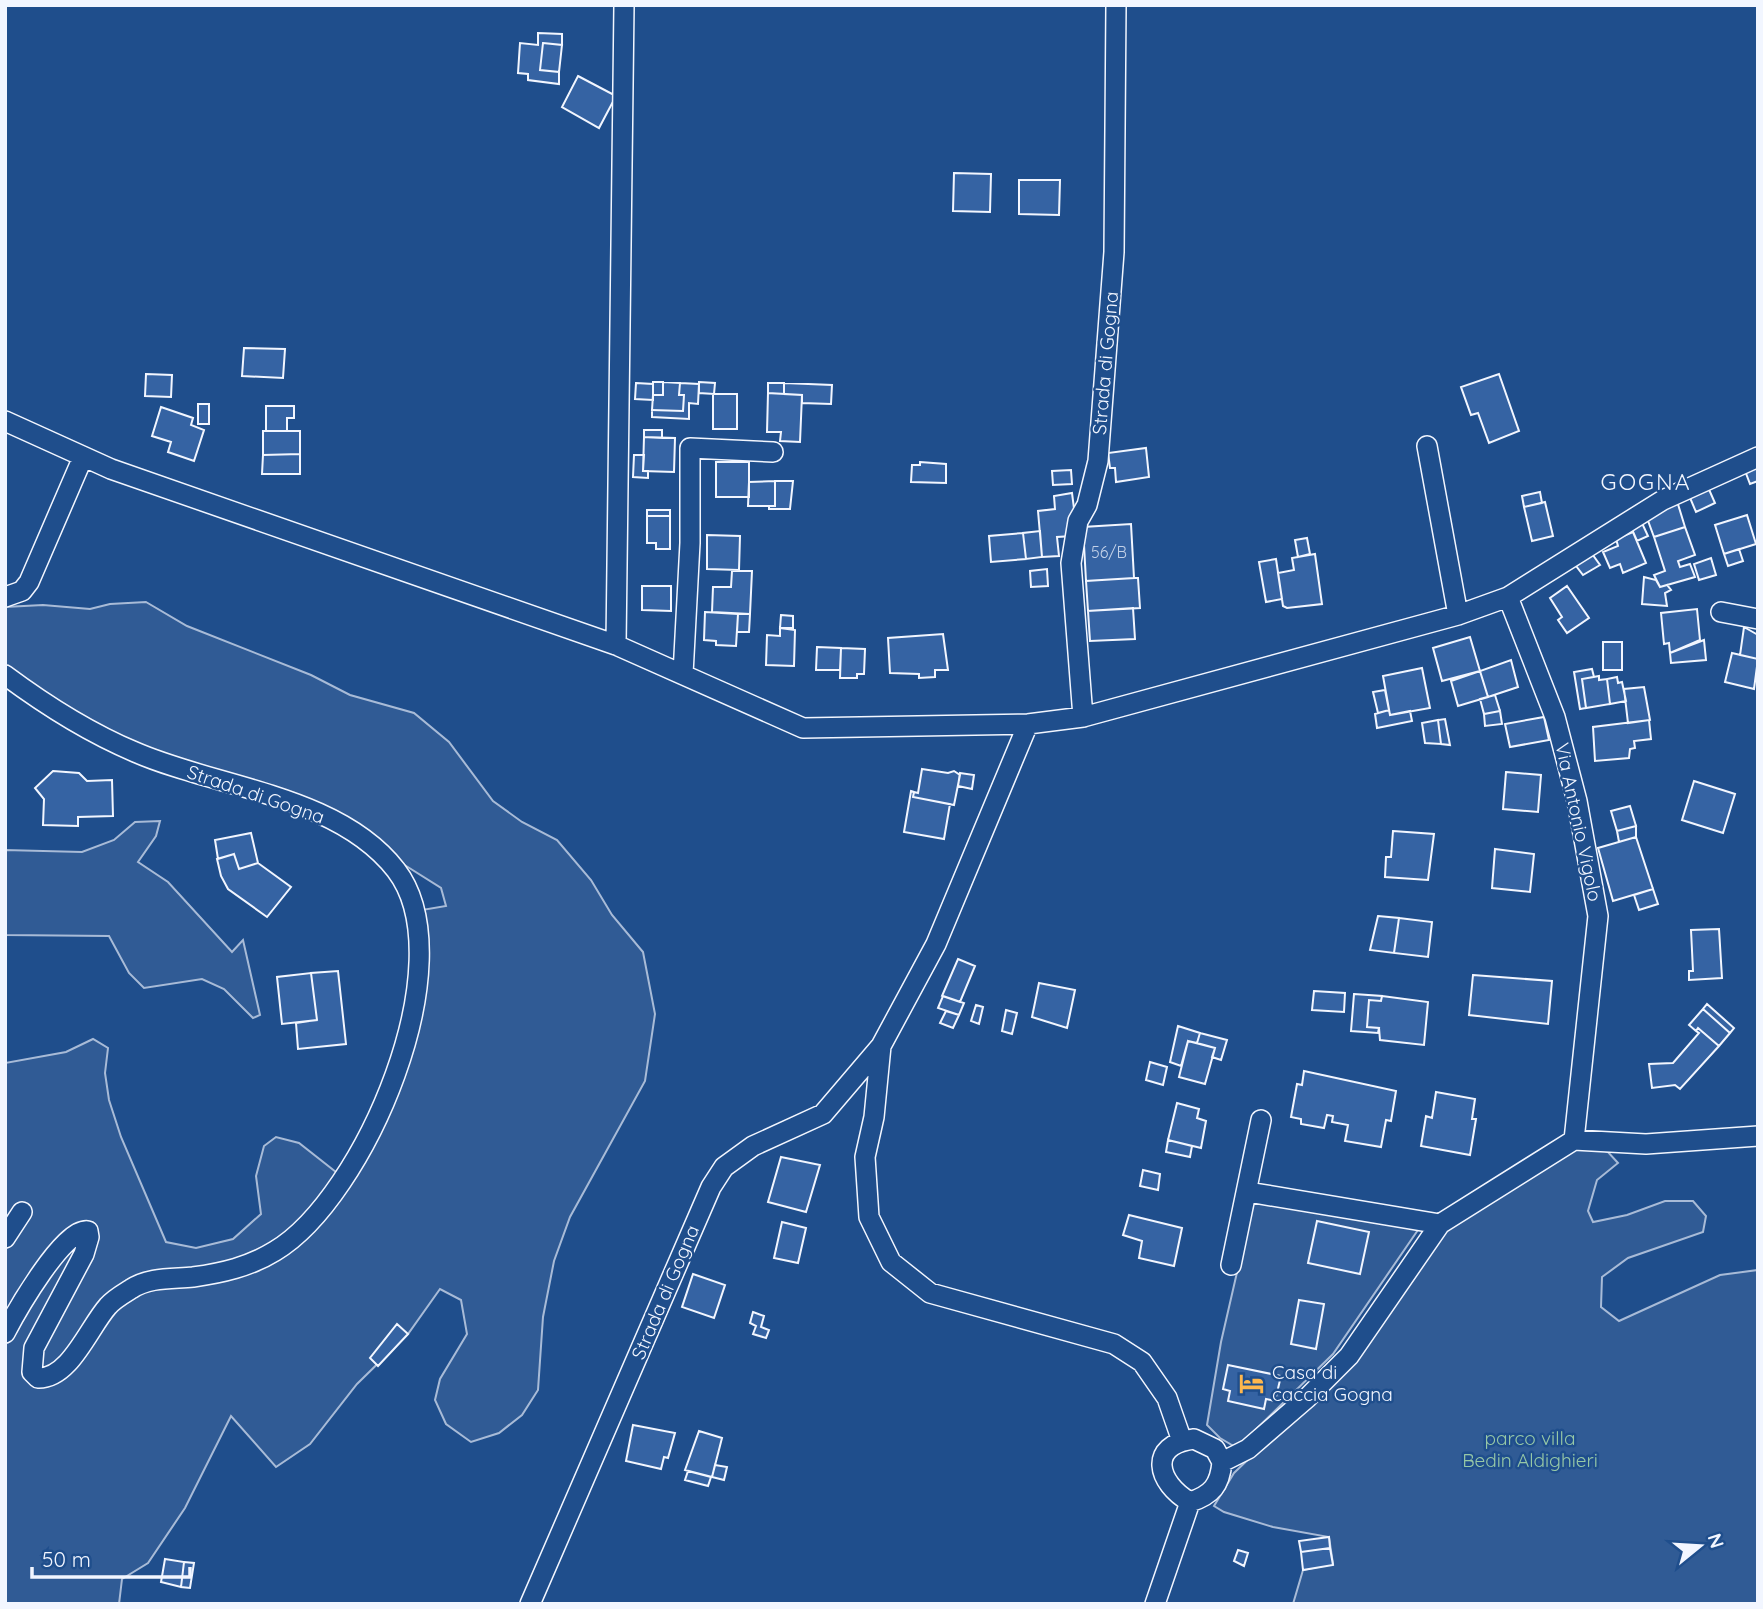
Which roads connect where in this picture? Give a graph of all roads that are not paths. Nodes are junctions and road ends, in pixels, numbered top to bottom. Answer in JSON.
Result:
{"nodes":[{"id":1,"x":624,"y":5,"type":"edge"},
{"id":2,"x":1116,"y":5,"type":"edge"},
{"id":3,"x":5,"y":421,"type":"edge"},
{"id":4,"x":1427,"y":446,"type":"dead end"},
{"id":5,"x":773,"y":452,"type":"dead end"},
{"id":6,"x":83,"y":457,"type":"junction"},
{"id":7,"x":1758,"y":457,"type":"edge"},
{"id":8,"x":5,"y":597,"type":"edge"},
{"id":9,"x":1508,"y":597,"type":"junction"},
{"id":10,"x":1721,"y":612,"type":"dead end"},
{"id":11,"x":1458,"y":615,"type":"junction"},
{"id":12,"x":1758,"y":619,"type":"edge"},
{"id":13,"x":616,"y":646,"type":"junction"},
{"id":14,"x":683,"y":674,"type":"junction"},
{"id":15,"x":5,"y":675,"type":"edge"},
{"id":16,"x":1083,"y":717,"type":"junction"},
{"id":17,"x":1028,"y":724,"type":"junction"},
{"id":18,"x":109,"y":752,"type":"dead end"},
{"id":19,"x":136,"y":753,"type":"junction"},
{"id":20,"x":881,"y":1046,"type":"junction"},
{"id":21,"x":1261,"y":1120,"type":"dead end"},
{"id":22,"x":1758,"y":1136,"type":"edge"},
{"id":23,"x":1574,"y":1140,"type":"junction"},
{"id":24,"x":1248,"y":1192,"type":"junction"},
{"id":25,"x":22,"y":1212,"type":"dead end"},
{"id":26,"x":1440,"y":1224,"type":"junction"},
{"id":27,"x":5,"y":1238,"type":"edge"},
{"id":28,"x":1231,"y":1265,"type":"dead end"},
{"id":29,"x":5,"y":1333,"type":"edge"},
{"id":30,"x":1182,"y":1441,"type":"junction"},
{"id":31,"x":1222,"y":1462,"type":"junction"},
{"id":32,"x":1190,"y":1502,"type":"junction"},
{"id":33,"x":530,"y":1604,"type":"edge"},
{"id":34,"x":1155,"y":1604,"type":"edge"}],
"edges":[{"from":1,"to":13,"type":"street"},
{"from":2,"to":16,"type":"street","name":"Strada di Gogna"},
{"from":3,"to":6,"type":"street"},
{"from":4,"to":11,"type":"street"},
{"from":5,"to":14,"type":"street"},
{"from":6,"to":8,"type":"street"},
{"from":6,"to":13,"type":"street"},
{"from":7,"to":9,"type":"street"},
{"from":9,"to":11,"type":"street"},
{"from":9,"to":23,"type":"street","name":"Via Antonio Vigolo"},
{"from":10,"to":12,"type":"street"},
{"from":11,"to":16,"type":"street"},
{"from":13,"to":14,"type":"street"},
{"from":14,"to":17,"type":"street"},
{"from":15,"to":19,"type":"street","name":"Strada di Gogna"},
{"from":16,"to":17,"type":"street"},
{"from":17,"to":20,"type":"street","name":"Strada di Gogna"},
{"from":18,"to":19,"type":"street","name":"Strada di Gogna"},
{"from":19,"to":29,"type":"street","name":"Strada di Gogna"},
{"from":20,"to":30,"type":"street","name":"Strada di Gogna"},
{"from":20,"to":33,"type":"street","name":"Strada di Gogna"},
{"from":21,"to":24,"type":"street"},
{"from":22,"to":23,"type":"street"},
{"from":23,"to":26,"type":"street"},
{"from":24,"to":26,"type":"street"},
{"from":24,"to":28,"type":"street"},
{"from":25,"to":27,"type":"street"},
{"from":26,"to":31,"type":"street"},
{"from":30,"to":31,"type":"street"},
{"from":30,"to":32,"type":"street"},
{"from":31,"to":32,"type":"street"},
{"from":32,"to":34,"type":"street"}]}
